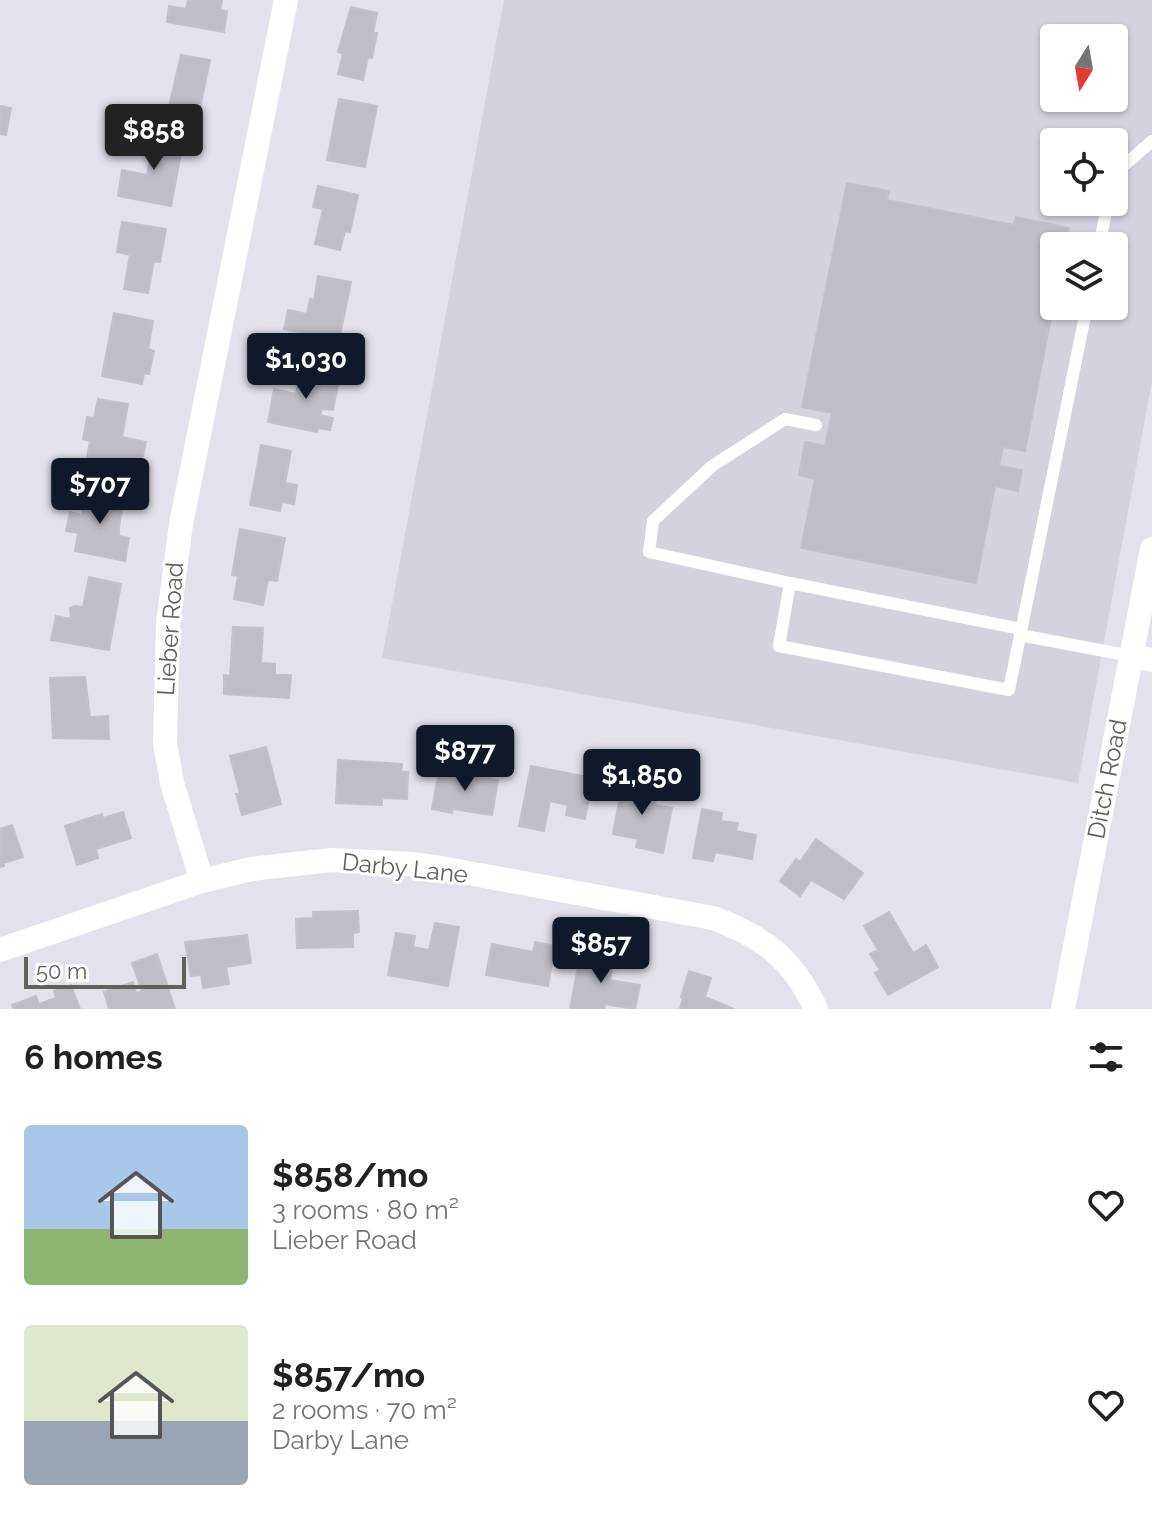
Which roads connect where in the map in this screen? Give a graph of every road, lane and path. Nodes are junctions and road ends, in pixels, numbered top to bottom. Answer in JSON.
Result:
{"nodes":[{"id":1,"x":286,"y":0,"type":"edge"},
{"id":2,"x":1152,"y":141,"type":"edge"},
{"id":3,"x":1128,"y":162,"type":"edge"},
{"id":4,"x":1084,"y":320,"type":"edge"},
{"id":5,"x":816,"y":425,"type":"dead end"},
{"id":6,"x":1152,"y":549,"type":"edge"},
{"id":7,"x":790,"y":583,"type":"junction"},
{"id":8,"x":1021,"y":632,"type":"junction"},
{"id":9,"x":1141,"y":658,"type":"edge"},
{"id":10,"x":202,"y":881,"type":"junction"},
{"id":11,"x":0,"y":950,"type":"edge"},
{"id":12,"x":816,"y":1009,"type":"edge"},
{"id":13,"x":1063,"y":1009,"type":"edge"}],
"edges":[{"from":1,"to":10,"type":"street","name":"Lieber Road"},
{"from":2,"to":3,"type":"lane"},
{"from":4,"to":8,"type":"lane"},
{"from":5,"to":7,"type":"lane"},
{"from":6,"to":9,"type":"street","name":"Ditch Road"},
{"from":7,"to":8,"type":"lane"},
{"from":7,"to":8,"type":"lane"},
{"from":8,"to":9,"type":"lane"},
{"from":9,"to":13,"type":"street","name":"Ditch Road"},
{"from":10,"to":11,"type":"street","name":"Darby Lane"},
{"from":10,"to":12,"type":"street","name":"Darby Lane"}]}
